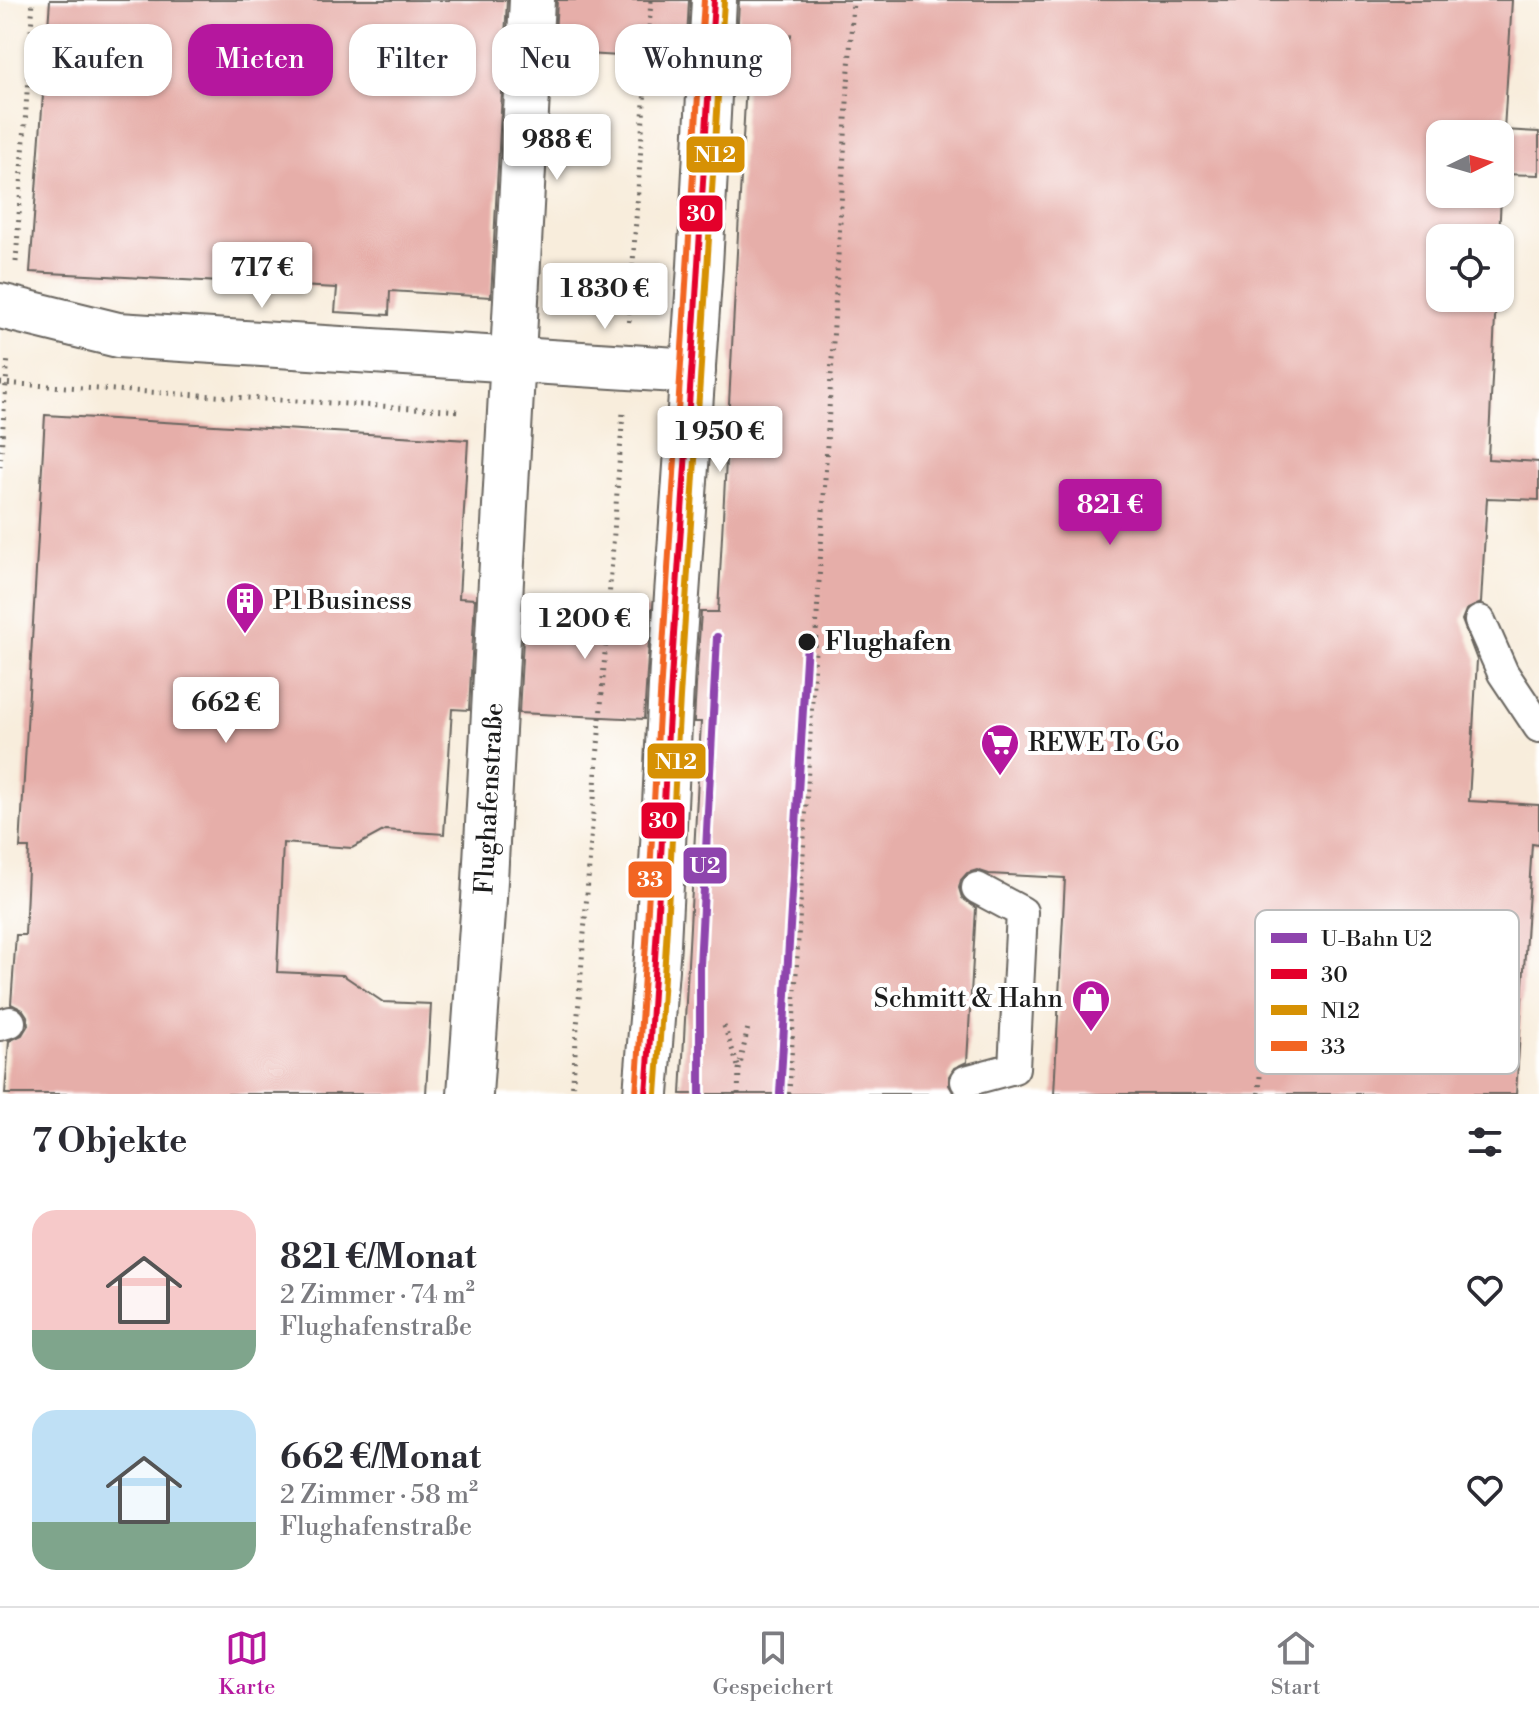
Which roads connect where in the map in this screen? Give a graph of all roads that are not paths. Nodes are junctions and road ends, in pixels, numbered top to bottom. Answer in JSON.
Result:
{"nodes":[{"id":1,"x":532,"y":0,"type":"edge"},
{"id":2,"x":714,"y":0,"type":"edge"},
{"id":3,"x":6,"y":308,"type":"edge"},
{"id":4,"x":514,"y":361,"type":"junction"},
{"id":5,"x":693,"y":371,"type":"junction"},
{"id":6,"x":1480,"y":621,"type":"dead end"},
{"id":7,"x":1539,"y":727,"type":"edge"},
{"id":8,"x":977,"y":888,"type":"dead end"},
{"id":9,"x":966,"y":1081,"type":"dead end"},
{"id":10,"x":470,"y":1094,"type":"edge"},
{"id":11,"x":646,"y":1094,"type":"edge"}],
"edges":[{"from":1,"to":4,"type":"street","name":"Flughafenstraße"},
{"from":2,"to":5,"type":"street"},
{"from":3,"to":4,"type":"street"},
{"from":4,"to":5,"type":"street"},
{"from":4,"to":10,"type":"street","name":"Flughafenstraße"},
{"from":5,"to":11,"type":"street"},
{"from":6,"to":7,"type":"lane"},
{"from":8,"to":9,"type":"lane"}]}
